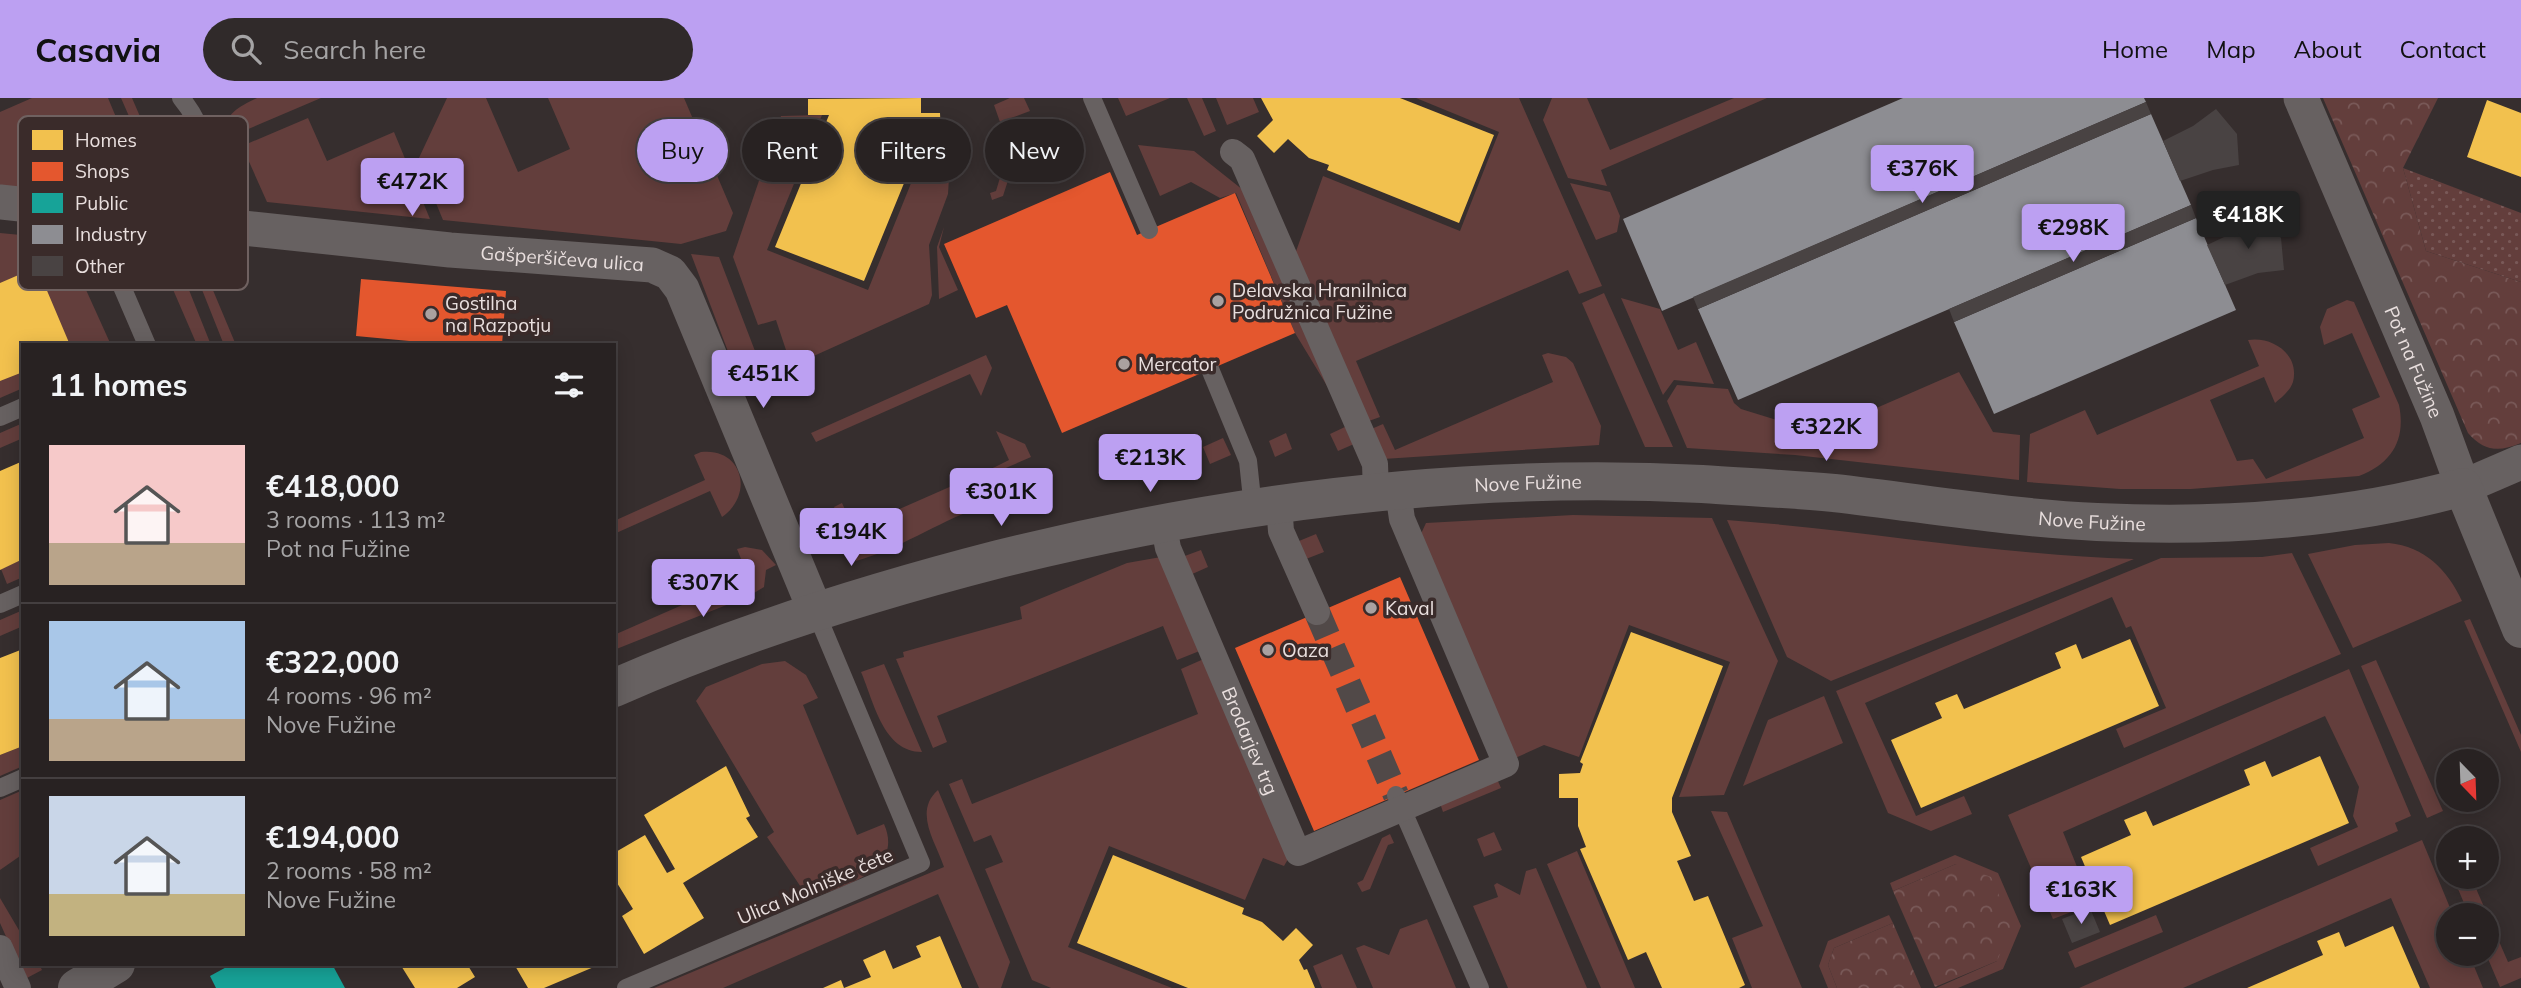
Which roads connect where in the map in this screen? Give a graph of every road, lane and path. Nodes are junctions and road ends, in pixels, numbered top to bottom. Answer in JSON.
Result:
{"nodes":[{"id":1,"x":181,"y":98,"type":"edge"},
{"id":2,"x":1092,"y":98,"type":"edge"},
{"id":3,"x":2301,"y":98,"type":"edge"},
{"id":4,"x":193,"y":116,"type":"edge"},
{"id":5,"x":1233,"y":152,"type":"dead end"},
{"id":6,"x":0,"y":202,"type":"edge"},
{"id":7,"x":18,"y":204,"type":"edge"},
{"id":8,"x":248,"y":230,"type":"edge"},
{"id":9,"x":1149,"y":230,"type":"dead end"},
{"id":10,"x":123,"y":290,"type":"edge"},
{"id":11,"x":146,"y":343,"type":"edge"},
{"id":12,"x":1210,"y":369,"type":"dead end"},
{"id":13,"x":21,"y":408,"type":"edge"},
{"id":14,"x":0,"y":416,"type":"edge"},
{"id":15,"x":2521,"y":462,"type":"edge"},
{"id":16,"x":2463,"y":487,"type":"junction"},
{"id":17,"x":1387,"y":492,"type":"junction"},
{"id":18,"x":1266,"y":506,"type":"junction"},
{"id":19,"x":1163,"y":522,"type":"junction"},
{"id":20,"x":21,"y":595,"type":"edge"},
{"id":21,"x":0,"y":604,"type":"edge"},
{"id":22,"x":815,"y":610,"type":"junction"},
{"id":23,"x":1317,"y":612,"type":"tunnel mouth"},
{"id":24,"x":2521,"y":629,"type":"edge"},
{"id":25,"x":616,"y":687,"type":"edge"},
{"id":26,"x":21,"y":779,"type":"edge"},
{"id":27,"x":0,"y":788,"type":"edge"},
{"id":28,"x":1399,"y":802,"type":"junction"},
{"id":29,"x":0,"y":948,"type":"edge"},
{"id":30,"x":113,"y":966,"type":"edge"},
{"id":31,"x":18,"y":988,"type":"edge"},
{"id":32,"x":77,"y":988,"type":"edge"},
{"id":33,"x":626,"y":988,"type":"edge"},
{"id":34,"x":1480,"y":988,"type":"edge"}],
"edges":[{"from":1,"to":4,"type":"lane"},
{"from":2,"to":9,"type":"lane"},
{"from":3,"to":16,"type":"street","name":"Pot na Fužine"},
{"from":5,"to":17,"type":"street","name":"Brodarjev trg"},
{"from":6,"to":7,"type":"street","name":"Gašperšičeva ulica"},
{"from":8,"to":22,"type":"street","name":"Gašperšičeva ulica"},
{"from":10,"to":11,"type":"lane"},
{"from":12,"to":18,"type":"lane"},
{"from":13,"to":14,"type":"lane"},
{"from":15,"to":16,"type":"street"},
{"from":16,"to":17,"type":"street","name":"Nove Fužine"},
{"from":16,"to":24,"type":"street","name":"Pot na Fužine"},
{"from":17,"to":18,"type":"street","name":"Nove Fužine"},
{"from":17,"to":28,"type":"street","name":"Brodarjev trg"},
{"from":18,"to":19,"type":"street","name":"Nove Fužine"},
{"from":18,"to":23,"type":"street"},
{"from":19,"to":22,"type":"street","name":"Nove Fužine"},
{"from":19,"to":28,"type":"street","name":"Brodarjev trg"},
{"from":20,"to":21,"type":"lane"},
{"from":22,"to":25,"type":"street","name":"Nove Fužine"},
{"from":22,"to":33,"type":"lane","name":"Ulica Molniške čete"},
{"from":26,"to":27,"type":"lane"},
{"from":28,"to":34,"type":"lane"},
{"from":29,"to":31,"type":"street"},
{"from":30,"to":32,"type":"street"}]}
